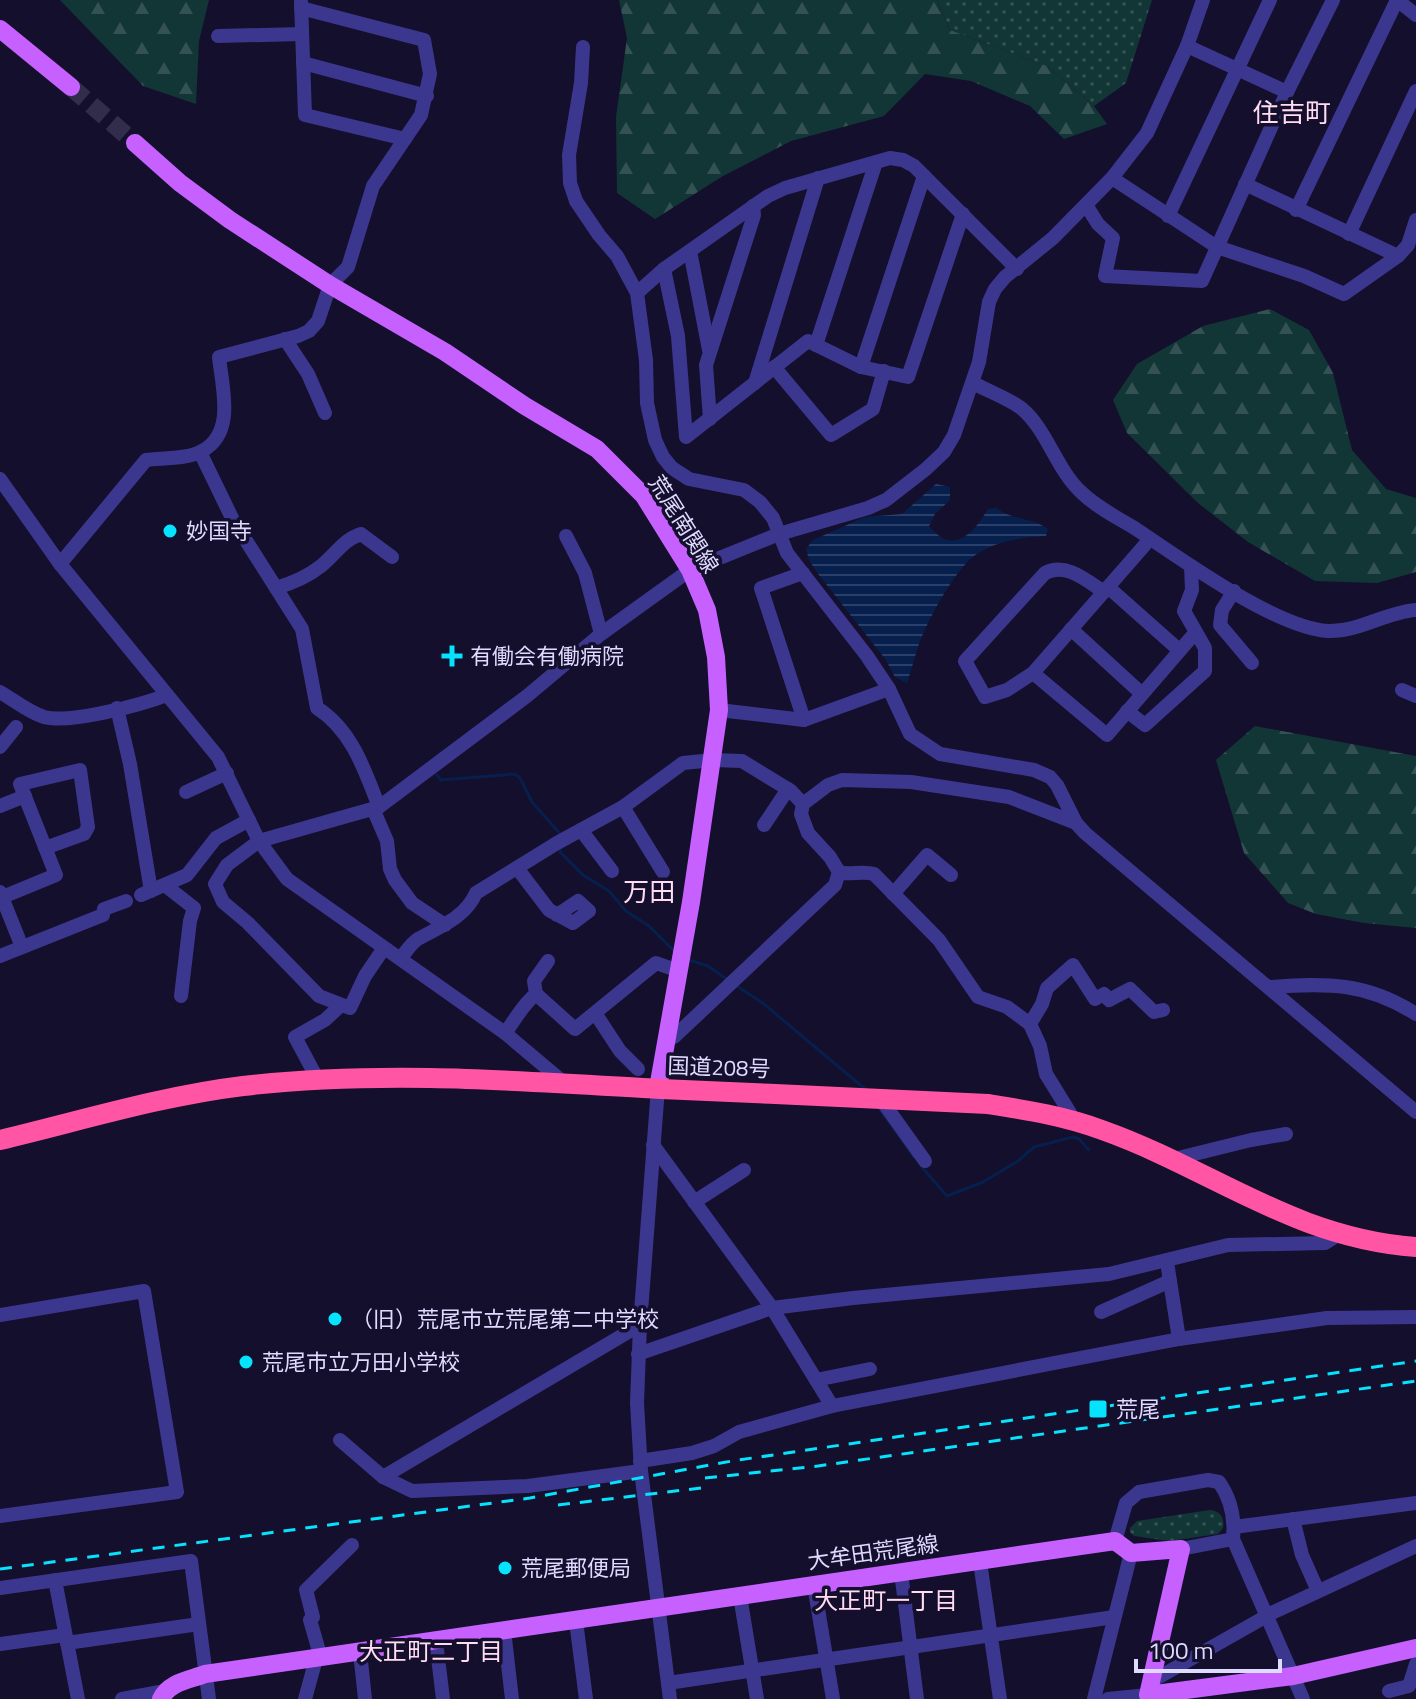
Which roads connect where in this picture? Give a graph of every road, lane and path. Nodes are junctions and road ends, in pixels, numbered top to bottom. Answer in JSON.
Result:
{"nodes":[{"id":1,"x":1203,"y":0,"type":"edge"},
{"id":2,"x":1270,"y":0,"type":"edge"},
{"id":3,"x":1333,"y":0,"type":"edge"},
{"id":4,"x":1397,"y":0,"type":"edge"},
{"id":5,"x":301,"y":4,"type":"edge"},
{"id":6,"x":1416,"y":15,"type":"edge"},
{"id":7,"x":0,"y":29,"type":"edge"},
{"id":8,"x":302,"y":34,"type":"junction"},
{"id":9,"x":218,"y":36,"type":"dead end"},
{"id":10,"x":1187,"y":46,"type":"junction"},
{"id":11,"x":583,"y":47,"type":"dead end"},
{"id":12,"x":303,"y":63,"type":"junction"},
{"id":13,"x":1238,"y":69,"type":"junction"},
{"id":14,"x":71,"y":87,"type":"tunnel mouth"},
{"id":15,"x":1416,"y":91,"type":"edge"},
{"id":16,"x":1287,"y":92,"type":"junction"},
{"id":17,"x":427,"y":96,"type":"junction"},
{"id":18,"x":405,"y":139,"type":"junction"},
{"id":19,"x":135,"y":143,"type":"tunnel mouth"},
{"id":20,"x":876,"y":162,"type":"junction"},
{"id":21,"x":924,"y":176,"type":"junction"},
{"id":22,"x":818,"y":178,"type":"junction"},
{"id":23,"x":1112,"y":178,"type":"junction"},
{"id":24,"x":1245,"y":184,"type":"junction"},
{"id":25,"x":1086,"y":205,"type":"junction"},
{"id":26,"x":753,"y":206,"type":"junction"},
{"id":27,"x":1296,"y":210,"type":"junction"},
{"id":28,"x":963,"y":214,"type":"junction"},
{"id":29,"x":1168,"y":216,"type":"junction"},
{"id":30,"x":1416,"y":220,"type":"edge"},
{"id":31,"x":1349,"y":234,"type":"junction"},
{"id":32,"x":1217,"y":247,"type":"junction"},
{"id":33,"x":1407,"y":247,"type":"edge"},
{"id":34,"x":690,"y":251,"type":"junction"},
{"id":35,"x":664,"y":269,"type":"junction"},
{"id":36,"x":1017,"y":269,"type":"junction"},
{"id":37,"x":330,"y":285,"type":"junction"},
{"id":38,"x":637,"y":293,"type":"junction"},
{"id":39,"x":285,"y":339,"type":"junction"},
{"id":40,"x":816,"y":345,"type":"junction"},
{"id":41,"x":709,"y":354,"type":"junction"},
{"id":42,"x":774,"y":367,"type":"junction"},
{"id":43,"x":861,"y":367,"type":"junction"},
{"id":44,"x":884,"y":371,"type":"junction"},
{"id":45,"x":755,"y":383,"type":"junction"},
{"id":46,"x":973,"y":383,"type":"junction"},
{"id":47,"x":325,"y":413,"type":"dead end"},
{"id":48,"x":710,"y":419,"type":"junction"},
{"id":49,"x":200,"y":452,"type":"junction"},
{"id":50,"x":0,"y":479,"type":"edge"},
{"id":51,"x":779,"y":534,"type":"junction"},
{"id":52,"x":566,"y":536,"type":"dead end"},
{"id":53,"x":1150,"y":539,"type":"junction"},
{"id":54,"x":392,"y":557,"type":"dead end"},
{"id":55,"x":60,"y":564,"type":"junction"},
{"id":56,"x":1191,"y":566,"type":"junction"},
{"id":57,"x":690,"y":570,"type":"junction"},
{"id":58,"x":803,"y":573,"type":"junction"},
{"id":59,"x":276,"y":588,"type":"junction"},
{"id":60,"x":1106,"y":589,"type":"junction"},
{"id":61,"x":1234,"y":591,"type":"junction"},
{"id":62,"x":1416,"y":610,"type":"edge"},
{"id":63,"x":1071,"y":629,"type":"junction"},
{"id":64,"x":1195,"y":633,"type":"junction"},
{"id":65,"x":601,"y":634,"type":"junction"},
{"id":66,"x":1179,"y":650,"type":"junction"},
{"id":67,"x":1252,"y":663,"type":"dead end"},
{"id":68,"x":1033,"y":673,"type":"junction"},
{"id":69,"x":889,"y":689,"type":"junction"},
{"id":70,"x":0,"y":692,"type":"edge"},
{"id":71,"x":1142,"y":694,"type":"junction"},
{"id":72,"x":167,"y":695,"type":"junction"},
{"id":73,"x":117,"y":708,"type":"junction"},
{"id":74,"x":719,"y":710,"type":"junction"},
{"id":75,"x":1127,"y":711,"type":"junction"},
{"id":76,"x":804,"y":720,"type":"junction"},
{"id":77,"x":16,"y":727,"type":"dead end"},
{"id":78,"x":0,"y":747,"type":"edge"},
{"id":79,"x":713,"y":760,"type":"junction"},
{"id":80,"x":227,"y":773,"type":"junction"},
{"id":81,"x":788,"y":789,"type":"junction"},
{"id":82,"x":186,"y":792,"type":"dead end"},
{"id":83,"x":25,"y":796,"type":"junction"},
{"id":84,"x":803,"y":804,"type":"junction"},
{"id":85,"x":0,"y":806,"type":"edge"},
{"id":86,"x":623,"y":807,"type":"junction"},
{"id":87,"x":377,"y":809,"type":"junction"},
{"id":88,"x":249,"y":820,"type":"junction"},
{"id":89,"x":1076,"y":823,"type":"junction"},
{"id":90,"x":764,"y":825,"type":"dead end"},
{"id":91,"x":581,"y":830,"type":"junction"},
{"id":92,"x":259,"y":841,"type":"junction"},
{"id":93,"x":45,"y":848,"type":"junction"},
{"id":94,"x":517,"y":868,"type":"junction"},
{"id":95,"x":612,"y":871,"type":"dead end"},
{"id":96,"x":663,"y":872,"type":"dead end"},
{"id":97,"x":839,"y":872,"type":"junction"},
{"id":98,"x":951,"y":875,"type":"dead end"},
{"id":99,"x":166,"y":886,"type":"junction"},
{"id":100,"x":893,"y":894,"type":"junction"},
{"id":101,"x":1,"y":896,"type":"edge"},
{"id":102,"x":126,"y":901,"type":"dead end"},
{"id":103,"x":557,"y":915,"type":"dead end"},
{"id":104,"x":445,"y":925,"type":"junction"},
{"id":105,"x":22,"y":947,"type":"junction"},
{"id":106,"x":384,"y":948,"type":"junction"},
{"id":107,"x":0,"y":956,"type":"edge"},
{"id":108,"x":401,"y":958,"type":"junction"},
{"id":109,"x":548,"y":961,"type":"dead end"},
{"id":110,"x":679,"y":971,"type":"junction"},
{"id":111,"x":1269,"y":987,"type":"junction"},
{"id":112,"x":536,"y":994,"type":"junction"},
{"id":113,"x":181,"y":996,"type":"dead end"},
{"id":114,"x":340,"y":1006,"type":"junction"},
{"id":115,"x":1163,"y":1010,"type":"dead end"},
{"id":116,"x":595,"y":1013,"type":"junction"},
{"id":117,"x":1416,"y":1014,"type":"edge"},
{"id":118,"x":1030,"y":1024,"type":"junction"},
{"id":119,"x":505,"y":1033,"type":"junction"},
{"id":120,"x":668,"y":1034,"type":"junction"},
{"id":121,"x":638,"y":1069,"type":"dead end"},
{"id":122,"x":318,"y":1080,"type":"junction"},
{"id":123,"x":562,"y":1081,"type":"junction"},
{"id":124,"x":658,"y":1088,"type":"junction"},
{"id":125,"x":880,"y":1098,"type":"junction"},
{"id":126,"x":1416,"y":1112,"type":"edge"},
{"id":127,"x":1069,"y":1119,"type":"junction"},
{"id":128,"x":1286,"y":1134,"type":"dead end"},
{"id":129,"x":0,"y":1140,"type":"edge"},
{"id":130,"x":653,"y":1145,"type":"junction"},
{"id":131,"x":1170,"y":1160,"type":"junction"},
{"id":132,"x":925,"y":1161,"type":"dead end"},
{"id":133,"x":744,"y":1170,"type":"dead end"},
{"id":134,"x":694,"y":1202,"type":"junction"},
{"id":135,"x":1339,"y":1234,"type":"junction"},
{"id":136,"x":1416,"y":1247,"type":"edge"},
{"id":137,"x":1167,"y":1262,"type":"junction"},
{"id":138,"x":1170,"y":1281,"type":"junction"},
{"id":139,"x":772,"y":1308,"type":"junction"},
{"id":140,"x":1101,"y":1312,"type":"dead end"},
{"id":141,"x":0,"y":1315,"type":"edge"},
{"id":142,"x":1416,"y":1317,"type":"edge"},
{"id":143,"x":640,"y":1325,"type":"junction"},
{"id":144,"x":1179,"y":1339,"type":"junction"},
{"id":145,"x":638,"y":1354,"type":"junction"},
{"id":146,"x":870,"y":1369,"type":"dead end"},
{"id":147,"x":816,"y":1380,"type":"junction"},
{"id":148,"x":832,"y":1406,"type":"junction"},
{"id":149,"x":340,"y":1440,"type":"dead end"},
{"id":150,"x":640,"y":1466,"type":"junction"},
{"id":151,"x":383,"y":1477,"type":"junction"},
{"id":152,"x":1416,"y":1503,"type":"edge"},
{"id":153,"x":0,"y":1516,"type":"edge"},
{"id":154,"x":1293,"y":1519,"type":"junction"},
{"id":155,"x":1233,"y":1533,"type":"junction"},
{"id":156,"x":1115,"y":1541,"type":"junction"},
{"id":157,"x":352,"y":1545,"type":"dead end"},
{"id":158,"x":1416,"y":1546,"type":"edge"},
{"id":159,"x":1181,"y":1549,"type":"junction"},
{"id":160,"x":1131,"y":1553,"type":"junction"},
{"id":161,"x":980,"y":1562,"type":"junction"},
{"id":162,"x":901,"y":1572,"type":"junction"},
{"id":163,"x":55,"y":1580,"type":"junction"},
{"id":164,"x":814,"y":1585,"type":"junction"},
{"id":165,"x":0,"y":1588,"type":"edge"},
{"id":166,"x":1318,"y":1591,"type":"junction"},
{"id":167,"x":740,"y":1596,"type":"junction"},
{"id":168,"x":657,"y":1607,"type":"junction"},
{"id":169,"x":1114,"y":1617,"type":"junction"},
{"id":170,"x":1265,"y":1617,"type":"junction"},
{"id":171,"x":576,"y":1621,"type":"junction"},
{"id":172,"x":199,"y":1624,"type":"junction"},
{"id":173,"x":504,"y":1630,"type":"junction"},
{"id":174,"x":990,"y":1635,"type":"junction"},
{"id":175,"x":66,"y":1639,"type":"junction"},
{"id":176,"x":436,"y":1641,"type":"junction"},
{"id":177,"x":0,"y":1644,"type":"edge"},
{"id":178,"x":910,"y":1646,"type":"junction"},
{"id":179,"x":1416,"y":1648,"type":"edge"},
{"id":180,"x":360,"y":1652,"type":"junction"},
{"id":181,"x":318,"y":1659,"type":"junction"},
{"id":182,"x":827,"y":1659,"type":"junction"},
{"id":183,"x":1416,"y":1664,"type":"edge"},
{"id":184,"x":752,"y":1669,"type":"junction"},
{"id":185,"x":205,"y":1674,"type":"junction"},
{"id":186,"x":1293,"y":1676,"type":"junction"},
{"id":187,"x":668,"y":1683,"type":"junction"},
{"id":188,"x":1389,"y":1691,"type":"dead end"},
{"id":189,"x":1149,"y":1692,"type":"edge"},
{"id":190,"x":163,"y":1695,"type":"edge"},
{"id":191,"x":78,"y":1699,"type":"edge"},
{"id":192,"x":122,"y":1699,"type":"edge"},
{"id":193,"x":209,"y":1699,"type":"edge"},
{"id":194,"x":305,"y":1699,"type":"edge"},
{"id":195,"x":365,"y":1699,"type":"edge"},
{"id":196,"x":443,"y":1699,"type":"edge"},
{"id":197,"x":512,"y":1699,"type":"edge"},
{"id":198,"x":586,"y":1699,"type":"edge"},
{"id":199,"x":670,"y":1699,"type":"edge"},
{"id":200,"x":757,"y":1699,"type":"edge"},
{"id":201,"x":833,"y":1699,"type":"edge"},
{"id":202,"x":917,"y":1699,"type":"edge"},
{"id":203,"x":1000,"y":1699,"type":"edge"},
{"id":204,"x":1094,"y":1699,"type":"edge"},
{"id":205,"x":1108,"y":1699,"type":"edge"},
{"id":206,"x":1303,"y":1699,"type":"edge"}],
"edges":[{"from":1,"to":10,"type":"street"},
{"from":2,"to":13,"type":"street"},
{"from":3,"to":16,"type":"street"},
{"from":4,"to":6,"type":"street"},
{"from":4,"to":27,"type":"street"},
{"from":5,"to":8,"type":"street"},
{"from":5,"to":17,"type":"street"},
{"from":7,"to":14,"type":"main road"},
{"from":8,"to":9,"type":"street"},
{"from":8,"to":12,"type":"street"},
{"from":10,"to":13,"type":"street"},
{"from":10,"to":23,"type":"street"},
{"from":11,"to":38,"type":"street"},
{"from":12,"to":17,"type":"street"},
{"from":12,"to":18,"type":"street"},
{"from":13,"to":16,"type":"street"},
{"from":13,"to":29,"type":"street"},
{"from":15,"to":31,"type":"street"},
{"from":16,"to":24,"type":"street"},
{"from":17,"to":18,"type":"street"},
{"from":18,"to":37,"type":"street"},
{"from":19,"to":37,"type":"main road","name":"荒尾南関線"},
{"from":20,"to":21,"type":"street"},
{"from":20,"to":22,"type":"street"},
{"from":20,"to":40,"type":"street"},
{"from":21,"to":28,"type":"street"},
{"from":21,"to":43,"type":"street"},
{"from":22,"to":26,"type":"street"},
{"from":22,"to":45,"type":"street"},
{"from":23,"to":25,"type":"street"},
{"from":23,"to":29,"type":"street"},
{"from":24,"to":27,"type":"street"},
{"from":24,"to":32,"type":"street"},
{"from":25,"to":32,"type":"street"},
{"from":25,"to":36,"type":"street"},
{"from":26,"to":34,"type":"street"},
{"from":26,"to":41,"type":"street"},
{"from":27,"to":31,"type":"street"},
{"from":28,"to":36,"type":"street"},
{"from":28,"to":44,"type":"street"},
{"from":29,"to":32,"type":"street"},
{"from":30,"to":33,"type":"street"},
{"from":31,"to":33,"type":"street"},
{"from":32,"to":33,"type":"street"},
{"from":34,"to":35,"type":"street"},
{"from":34,"to":41,"type":"street"},
{"from":35,"to":38,"type":"street"},
{"from":35,"to":48,"type":"street"},
{"from":36,"to":46,"type":"street"},
{"from":37,"to":39,"type":"street"},
{"from":37,"to":57,"type":"main road","name":"荒尾南関線"},
{"from":38,"to":51,"type":"street"},
{"from":39,"to":47,"type":"street"},
{"from":39,"to":49,"type":"street"},
{"from":40,"to":42,"type":"street"},
{"from":40,"to":43,"type":"street"},
{"from":41,"to":48,"type":"street"},
{"from":42,"to":44,"type":"street"},
{"from":42,"to":45,"type":"street"},
{"from":43,"to":44,"type":"street"},
{"from":45,"to":48,"type":"street"},
{"from":46,"to":51,"type":"street"},
{"from":46,"to":53,"type":"street"},
{"from":49,"to":55,"type":"street"},
{"from":49,"to":59,"type":"street"},
{"from":50,"to":55,"type":"street"},
{"from":51,"to":57,"type":"street"},
{"from":51,"to":58,"type":"street"},
{"from":52,"to":65,"type":"street"},
{"from":53,"to":56,"type":"street"},
{"from":53,"to":60,"type":"street"},
{"from":54,"to":59,"type":"street"},
{"from":55,"to":72,"type":"street"},
{"from":56,"to":61,"type":"street"},
{"from":56,"to":64,"type":"street"},
{"from":57,"to":65,"type":"street"},
{"from":57,"to":74,"type":"main road","name":"荒尾南関線"},
{"from":58,"to":69,"type":"street"},
{"from":58,"to":76,"type":"street"},
{"from":59,"to":87,"type":"street"},
{"from":60,"to":63,"type":"street"},
{"from":60,"to":66,"type":"street"},
{"from":60,"to":68,"type":"street"},
{"from":61,"to":62,"type":"street"},
{"from":61,"to":67,"type":"street"},
{"from":63,"to":68,"type":"street"},
{"from":63,"to":71,"type":"street"},
{"from":64,"to":66,"type":"street"},
{"from":64,"to":75,"type":"street"},
{"from":65,"to":87,"type":"street"},
{"from":66,"to":71,"type":"street"},
{"from":68,"to":75,"type":"street"},
{"from":69,"to":76,"type":"street"},
{"from":69,"to":89,"type":"street"},
{"from":70,"to":73,"type":"street"},
{"from":71,"to":75,"type":"street"},
{"from":72,"to":73,"type":"street"},
{"from":72,"to":80,"type":"street"},
{"from":73,"to":99,"type":"street"},
{"from":74,"to":76,"type":"street"},
{"from":74,"to":79,"type":"main road","name":"荒尾南関線"},
{"from":77,"to":78,"type":"street"},
{"from":79,"to":81,"type":"street"},
{"from":79,"to":86,"type":"street"},
{"from":79,"to":110,"type":"main road","name":"荒尾南関線"},
{"from":80,"to":82,"type":"street"},
{"from":80,"to":88,"type":"street"},
{"from":81,"to":84,"type":"street"},
{"from":81,"to":90,"type":"street"},
{"from":83,"to":85,"type":"street"},
{"from":83,"to":93,"type":"street"},
{"from":83,"to":93,"type":"street"},
{"from":84,"to":89,"type":"street"},
{"from":84,"to":97,"type":"street"},
{"from":86,"to":91,"type":"street"},
{"from":86,"to":96,"type":"street"},
{"from":87,"to":92,"type":"street"},
{"from":87,"to":104,"type":"street"},
{"from":88,"to":92,"type":"street"},
{"from":88,"to":99,"type":"street"},
{"from":89,"to":111,"type":"street"},
{"from":91,"to":94,"type":"street"},
{"from":91,"to":95,"type":"street"},
{"from":92,"to":106,"type":"street"},
{"from":92,"to":114,"type":"street"},
{"from":93,"to":101,"type":"street"},
{"from":94,"to":103,"type":"street"},
{"from":94,"to":104,"type":"street"},
{"from":97,"to":100,"type":"street"},
{"from":97,"to":120,"type":"street"},
{"from":98,"to":100,"type":"street"},
{"from":99,"to":113,"type":"street"},
{"from":100,"to":118,"type":"street"},
{"from":101,"to":105,"type":"street"},
{"from":102,"to":105,"type":"street"},
{"from":104,"to":108,"type":"street"},
{"from":105,"to":107,"type":"street"},
{"from":106,"to":108,"type":"street"},
{"from":106,"to":114,"type":"street"},
{"from":108,"to":119,"type":"street"},
{"from":109,"to":112,"type":"street"},
{"from":110,"to":116,"type":"street"},
{"from":110,"to":120,"type":"main road","name":"荒尾南関線"},
{"from":111,"to":117,"type":"street"},
{"from":111,"to":126,"type":"street"},
{"from":112,"to":116,"type":"street"},
{"from":112,"to":119,"type":"street"},
{"from":114,"to":122,"type":"street"},
{"from":115,"to":118,"type":"street"},
{"from":116,"to":121,"type":"street"},
{"from":118,"to":127,"type":"street"},
{"from":119,"to":123,"type":"street"},
{"from":120,"to":124,"type":"main road","name":"荒尾南関線"},
{"from":122,"to":123,"type":"highway","name":"国道208号"},
{"from":122,"to":129,"type":"highway","name":"国道208号"},
{"from":123,"to":124,"type":"highway","name":"国道208号"},
{"from":124,"to":125,"type":"highway","name":"国道208号"},
{"from":124,"to":130,"type":"street"},
{"from":125,"to":127,"type":"highway","name":"国道208号"},
{"from":125,"to":132,"type":"street"},
{"from":127,"to":131,"type":"highway","name":"国道208号"},
{"from":128,"to":131,"type":"street"},
{"from":130,"to":134,"type":"street"},
{"from":130,"to":143,"type":"street"},
{"from":131,"to":135,"type":"highway","name":"国道208号"},
{"from":133,"to":134,"type":"street"},
{"from":134,"to":139,"type":"street"},
{"from":135,"to":136,"type":"highway","name":"国道208号"},
{"from":135,"to":137,"type":"street"},
{"from":137,"to":138,"type":"street"},
{"from":137,"to":139,"type":"street"},
{"from":138,"to":140,"type":"street"},
{"from":138,"to":144,"type":"street"},
{"from":139,"to":145,"type":"street"},
{"from":139,"to":147,"type":"street"},
{"from":141,"to":153,"type":"street"},
{"from":142,"to":144,"type":"street"},
{"from":143,"to":145,"type":"street"},
{"from":143,"to":151,"type":"street"},
{"from":144,"to":148,"type":"street"},
{"from":145,"to":150,"type":"street"},
{"from":146,"to":147,"type":"street"},
{"from":147,"to":148,"type":"street"},
{"from":148,"to":150,"type":"street"},
{"from":149,"to":151,"type":"street"},
{"from":150,"to":151,"type":"street"},
{"from":150,"to":168,"type":"street"},
{"from":152,"to":154,"type":"street"},
{"from":154,"to":155,"type":"street"},
{"from":154,"to":166,"type":"street"},
{"from":155,"to":156,"type":"street"},
{"from":155,"to":159,"type":"street"},
{"from":155,"to":170,"type":"street"},
{"from":156,"to":160,"type":"main road"},
{"from":156,"to":161,"type":"main road","name":"大牟田荒尾線"},
{"from":157,"to":181,"type":"street"},
{"from":158,"to":166,"type":"street"},
{"from":159,"to":160,"type":"main road"},
{"from":159,"to":189,"type":"main road"},
{"from":160,"to":169,"type":"street"},
{"from":161,"to":162,"type":"main road","name":"大牟田荒尾線"},
{"from":161,"to":174,"type":"street"},
{"from":162,"to":164,"type":"main road","name":"大牟田荒尾線"},
{"from":162,"to":178,"type":"street"},
{"from":163,"to":165,"type":"street"},
{"from":163,"to":172,"type":"street"},
{"from":163,"to":175,"type":"street"},
{"from":164,"to":167,"type":"main road","name":"大牟田荒尾線"},
{"from":164,"to":182,"type":"street"},
{"from":166,"to":170,"type":"street"},
{"from":167,"to":168,"type":"main road","name":"大牟田荒尾線"},
{"from":167,"to":184,"type":"street"},
{"from":168,"to":171,"type":"main road","name":"大牟田荒尾線"},
{"from":168,"to":187,"type":"street"},
{"from":169,"to":174,"type":"street"},
{"from":169,"to":204,"type":"street"},
{"from":170,"to":186,"type":"street"},
{"from":170,"to":189,"type":"street"},
{"from":171,"to":173,"type":"main road","name":"大牟田荒尾線"},
{"from":171,"to":198,"type":"street"},
{"from":172,"to":175,"type":"street"},
{"from":172,"to":185,"type":"street"},
{"from":173,"to":176,"type":"main road","name":"大牟田荒尾線"},
{"from":173,"to":197,"type":"street"},
{"from":174,"to":178,"type":"street"},
{"from":174,"to":203,"type":"street"},
{"from":175,"to":177,"type":"street"},
{"from":175,"to":191,"type":"street"},
{"from":176,"to":180,"type":"main road","name":"大牟田荒尾線"},
{"from":176,"to":196,"type":"street"},
{"from":178,"to":182,"type":"street"},
{"from":178,"to":202,"type":"street"},
{"from":179,"to":186,"type":"main road"},
{"from":180,"to":181,"type":"main road","name":"大牟田荒尾線"},
{"from":180,"to":195,"type":"street"},
{"from":181,"to":185,"type":"main road","name":"大牟田荒尾線"},
{"from":181,"to":194,"type":"street"},
{"from":182,"to":184,"type":"street"},
{"from":182,"to":201,"type":"street"},
{"from":183,"to":188,"type":"street"},
{"from":184,"to":187,"type":"street"},
{"from":184,"to":200,"type":"street"},
{"from":185,"to":190,"type":"main road","name":"大牟田荒尾線"},
{"from":185,"to":193,"type":"street"},
{"from":186,"to":189,"type":"main road"},
{"from":186,"to":206,"type":"street"},
{"from":187,"to":199,"type":"street"},
{"from":189,"to":205,"type":"street"},
{"from":190,"to":192,"type":"street"}]}
